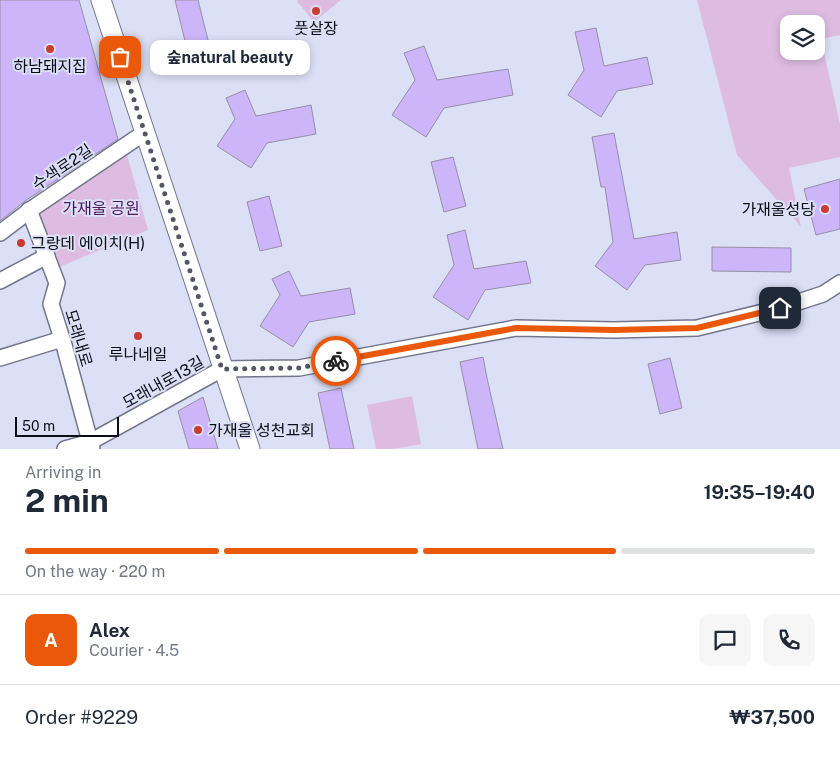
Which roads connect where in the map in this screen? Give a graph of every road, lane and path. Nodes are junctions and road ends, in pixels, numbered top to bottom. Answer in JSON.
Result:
{"nodes":[{"id":1,"x":101,"y":0,"type":"edge"},
{"id":2,"x":144,"y":133,"type":"junction"},
{"id":3,"x":29,"y":210,"type":"junction"},
{"id":4,"x":0,"y":233,"type":"edge"},
{"id":5,"x":46,"y":256,"type":"junction"},
{"id":6,"x":0,"y":281,"type":"edge"},
{"id":7,"x":840,"y":283,"type":"edge"},
{"id":8,"x":62,"y":338,"type":"junction"},
{"id":9,"x":0,"y":358,"type":"edge"},
{"id":10,"x":222,"y":369,"type":"junction"},
{"id":11,"x":91,"y":445,"type":"edge"},
{"id":12,"x":65,"y":449,"type":"edge"},
{"id":13,"x":250,"y":449,"type":"edge"}],
"edges":[{"from":1,"to":2,"type":"street"},
{"from":2,"to":3,"type":"street","name":"수색로2길"},
{"from":2,"to":10,"type":"street"},
{"from":3,"to":4,"type":"street","name":"수색로2길"},
{"from":3,"to":5,"type":"street","name":"모래내로"},
{"from":5,"to":6,"type":"street"},
{"from":5,"to":8,"type":"street","name":"모래내로"},
{"from":7,"to":10,"type":"street"},
{"from":8,"to":9,"type":"street"},
{"from":8,"to":11,"type":"street","name":"모래내로"},
{"from":10,"to":11,"type":"street","name":"모래내로13길"},
{"from":10,"to":13,"type":"street"},
{"from":11,"to":12,"type":"street","name":"모래내로13길"}]}
